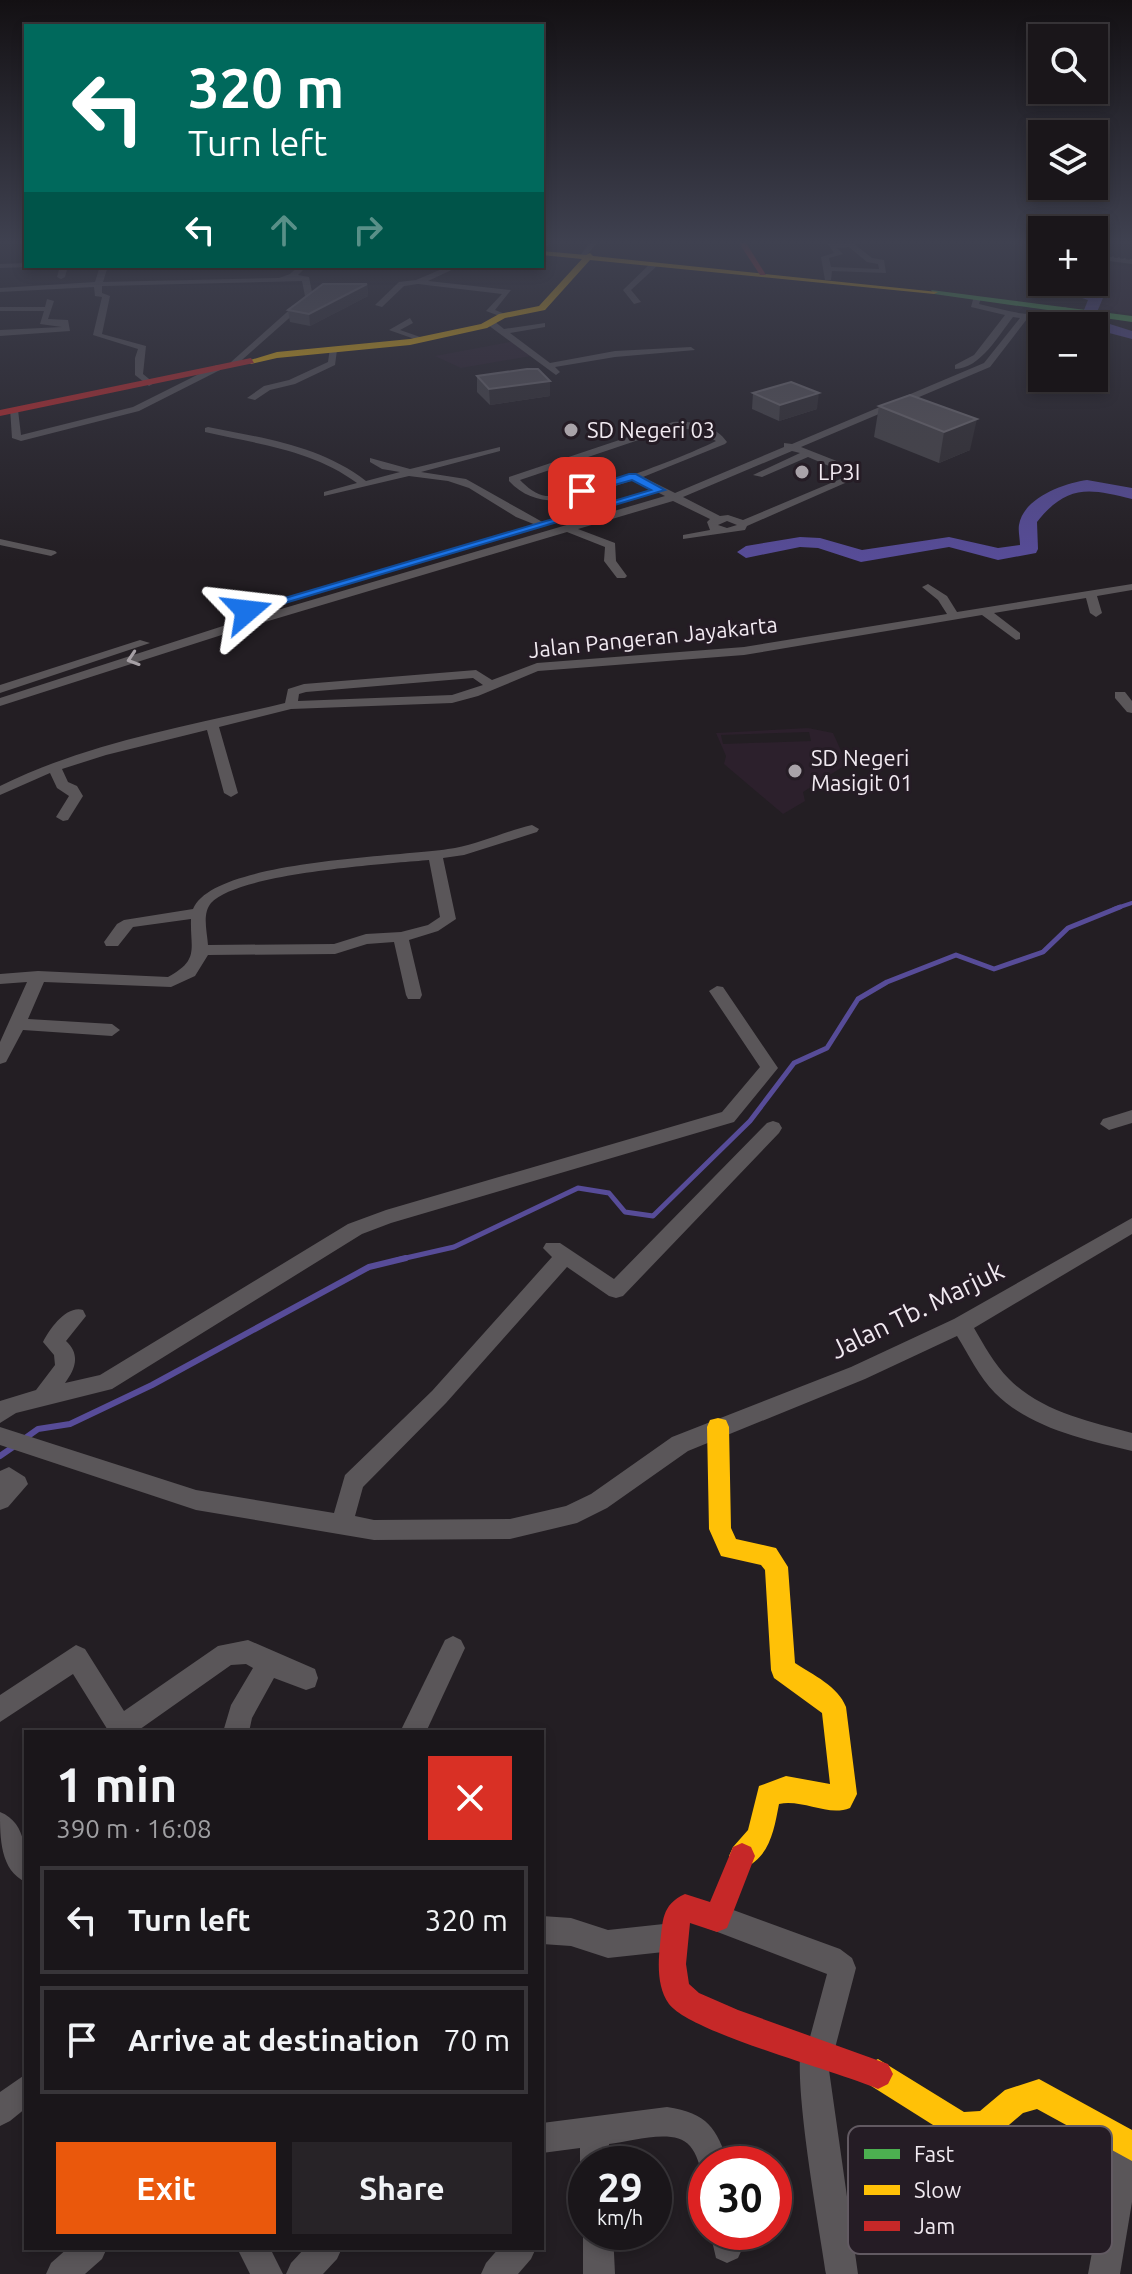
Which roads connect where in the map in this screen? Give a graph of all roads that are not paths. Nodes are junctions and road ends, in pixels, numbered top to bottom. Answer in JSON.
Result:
{"nodes":[{"id":1,"x":143,"y":349,"type":"edge"},
{"id":2,"x":246,"y":349,"type":"edge"},
{"id":3,"x":341,"y":349,"type":"edge"},
{"id":4,"x":528,"y":349,"type":"edge"},
{"id":5,"x":982,"y":349,"type":"edge"},
{"id":6,"x":1000,"y":349,"type":"edge"},
{"id":7,"x":333,"y":350,"type":"junction"},
{"id":8,"x":691,"y":350,"type":"dead end"},
{"id":9,"x":225,"y":366,"type":"junction"},
{"id":10,"x":548,"y":366,"type":"junction"},
{"id":11,"x":543,"y":377,"type":"edge"},
{"id":12,"x":149,"y":383,"type":"junction"},
{"id":13,"x":897,"y":395,"type":"junction"},
{"id":14,"x":252,"y":398,"type":"dead end"},
{"id":15,"x":911,"y":399,"type":"junction"},
{"id":16,"x":6,"y":412,"type":"edge"},
{"id":17,"x":208,"y":430,"type":"dead end"},
{"id":18,"x":781,"y":446,"type":"junction"},
{"id":19,"x":497,"y":449,"type":"dead end"},
{"id":20,"x":809,"y":453,"type":"junction"},
{"id":21,"x":374,"y":460,"type":"dead end"},
{"id":22,"x":408,"y":470,"type":"junction"},
{"id":23,"x":638,"y":475,"type":"junction"},
{"id":24,"x":364,"y":484,"type":"junction"},
{"id":25,"x":668,"y":491,"type":"junction"},
{"id":26,"x":328,"y":494,"type":"dead end"},
{"id":27,"x":689,"y":504,"type":"junction"},
{"id":28,"x":541,"y":524,"type":"junction"},
{"id":29,"x":720,"y":525,"type":"junction"},
{"id":30,"x":568,"y":529,"type":"junction"},
{"id":31,"x":687,"y":537,"type":"dead end"},
{"id":32,"x":0,"y":542,"type":"edge"},
{"id":33,"x":51,"y":553,"type":"dead end"},
{"id":34,"x":621,"y":576,"type":"dead end"},
{"id":35,"x":928,"y":587,"type":"dead end"},
{"id":36,"x":1132,"y":587,"type":"edge"},
{"id":37,"x":1090,"y":593,"type":"junction"},
{"id":38,"x":983,"y":610,"type":"junction"},
{"id":39,"x":1096,"y":613,"type":"dead end"},
{"id":40,"x":953,"y":615,"type":"junction"},
{"id":41,"x":217,"y":628,"type":"junction"},
{"id":42,"x":1016,"y":636,"type":"dead end"},
{"id":43,"x":490,"y":684,"type":"junction"},
{"id":44,"x":0,"y":689,"type":"edge"},
{"id":45,"x":0,"y":702,"type":"edge"},
{"id":46,"x":291,"y":705,"type":"junction"},
{"id":47,"x":212,"y":724,"type":"junction"},
{"id":48,"x":54,"y":767,"type":"junction"},
{"id":49,"x":0,"y":791,"type":"edge"},
{"id":50,"x":231,"y":793,"type":"dead end"},
{"id":51,"x":63,"y":817,"type":"dead end"},
{"id":52,"x":532,"y":829,"type":"dead end"},
{"id":53,"x":435,"y":855,"type":"junction"},
{"id":54,"x":197,"y":913,"type":"junction"},
{"id":55,"x":401,"y":937,"type":"junction"},
{"id":56,"x":112,"y":942,"type":"dead end"},
{"id":57,"x":203,"y":950,"type":"junction"},
{"id":58,"x":38,"y":976,"type":"junction"},
{"id":59,"x":0,"y":979,"type":"edge"},
{"id":60,"x":717,"y":991,"type":"dead end"},
{"id":61,"x":414,"y":995,"type":"dead end"},
{"id":62,"x":18,"y":1024,"type":"junction"},
{"id":63,"x":112,"y":1030,"type":"dead end"},
{"id":64,"x":0,"y":1058,"type":"edge"},
{"id":65,"x":1132,"y":1116,"type":"edge"},
{"id":66,"x":1109,"y":1124,"type":"dead end"},
{"id":67,"x":773,"y":1128,"type":"dead end"},
{"id":68,"x":1132,"y":1225,"type":"edge"},
{"id":69,"x":76,"y":1316,"type":"dead end"},
{"id":70,"x":961,"y":1325,"type":"junction"},
{"id":71,"x":42,"y":1398,"type":"junction"},
{"id":72,"x":0,"y":1414,"type":"edge"},
{"id":73,"x":718,"y":1427,"type":"junction"},
{"id":74,"x":0,"y":1436,"type":"edge"},
{"id":75,"x":1132,"y":1442,"type":"edge"},
{"id":76,"x":0,"y":1481,"type":"edge"},
{"id":77,"x":0,"y":1500,"type":"edge"},
{"id":78,"x":342,"y":1525,"type":"junction"},
{"id":79,"x":453,"y":1648,"type":"dead end"},
{"id":80,"x":269,"y":1664,"type":"junction"},
{"id":81,"x":306,"y":1678,"type":"dead end"},
{"id":82,"x":0,"y":1710,"type":"edge"},
{"id":83,"x":122,"y":1730,"type":"edge"},
{"id":84,"x":236,"y":1730,"type":"edge"},
{"id":85,"x":414,"y":1730,"type":"edge"},
{"id":86,"x":0,"y":1825,"type":"edge"},
{"id":87,"x":24,"y":1866,"type":"edge"},
{"id":88,"x":717,"y":1918,"type":"junction"},
{"id":89,"x":544,"y":1930,"type":"edge"},
{"id":90,"x":673,"y":1937,"type":"junction"},
{"id":91,"x":817,"y":2051,"type":"junction"},
{"id":92,"x":24,"y":2091,"type":"edge"},
{"id":93,"x":0,"y":2111,"type":"edge"},
{"id":94,"x":958,"y":2126,"type":"edge"},
{"id":95,"x":986,"y":2126,"type":"edge"},
{"id":96,"x":1095,"y":2126,"type":"edge"},
{"id":97,"x":594,"y":2132,"type":"junction"},
{"id":98,"x":544,"y":2138,"type":"edge"},
{"id":99,"x":1129,"y":2145,"type":"edge"},
{"id":100,"x":594,"y":2146,"type":"edge"},
{"id":101,"x":706,"y":2146,"type":"edge"},
{"id":102,"x":1112,"y":2233,"type":"edge"},
{"id":103,"x":89,"y":2250,"type":"edge"},
{"id":104,"x":254,"y":2250,"type":"edge"},
{"id":105,"x":324,"y":2250,"type":"edge"},
{"id":106,"x":518,"y":2250,"type":"edge"},
{"id":107,"x":598,"y":2250,"type":"edge"},
{"id":108,"x":1108,"y":2254,"type":"edge"},
{"id":109,"x":62,"y":2274,"type":"edge"},
{"id":110,"x":267,"y":2274,"type":"edge"},
{"id":111,"x":302,"y":2274,"type":"edge"},
{"id":112,"x":497,"y":2274,"type":"edge"},
{"id":113,"x":599,"y":2274,"type":"edge"},
{"id":114,"x":842,"y":2274,"type":"edge"},
{"id":115,"x":1104,"y":2274,"type":"edge"}],
"edges":[{"from":1,"to":12,"type":"street"},
{"from":2,"to":9,"type":"street"},
{"from":3,"to":7,"type":"main road"},
{"from":4,"to":10,"type":"street"},
{"from":5,"to":13,"type":"street"},
{"from":6,"to":15,"type":"street"},
{"from":7,"to":9,"type":"main road"},
{"from":7,"to":14,"type":"street"},
{"from":8,"to":10,"type":"street"},
{"from":9,"to":12,"type":"main road"},
{"from":9,"to":16,"type":"street"},
{"from":10,"to":11,"type":"street"},
{"from":12,"to":16,"type":"main road"},
{"from":13,"to":15,"type":"street"},
{"from":13,"to":18,"type":"street"},
{"from":15,"to":18,"type":"street"},
{"from":17,"to":24,"type":"street"},
{"from":18,"to":20,"type":"street"},
{"from":18,"to":25,"type":"street"},
{"from":19,"to":22,"type":"street"},
{"from":20,"to":27,"type":"street"},
{"from":20,"to":29,"type":"street"},
{"from":21,"to":22,"type":"street"},
{"from":22,"to":24,"type":"street"},
{"from":22,"to":28,"type":"street"},
{"from":23,"to":23,"type":"street"},
{"from":23,"to":25,"type":"street"},
{"from":24,"to":26,"type":"street"},
{"from":25,"to":27,"type":"street"},
{"from":25,"to":28,"type":"street"},
{"from":25,"to":30,"type":"street"},
{"from":27,"to":29,"type":"street"},
{"from":28,"to":41,"type":"street"},
{"from":29,"to":31,"type":"street"},
{"from":30,"to":34,"type":"street"},
{"from":30,"to":41,"type":"street"},
{"from":32,"to":33,"type":"street"},
{"from":35,"to":40,"type":"street"},
{"from":36,"to":37,"type":"street","name":"Jalan Pangeran Jayakarta"},
{"from":37,"to":38,"type":"street","name":"Jalan Pangeran Jayakarta"},
{"from":37,"to":39,"type":"street"},
{"from":38,"to":40,"type":"street","name":"Jalan Pangeran Jayakarta"},
{"from":38,"to":42,"type":"street"},
{"from":40,"to":43,"type":"street","name":"Jalan Pangeran Jayakarta"},
{"from":41,"to":44,"type":"street"},
{"from":41,"to":45,"type":"street","one_way":true},
{"from":43,"to":46,"type":"street","name":"Jalan Pangeran Jayakarta"},
{"from":43,"to":46,"type":"street"},
{"from":46,"to":47,"type":"street","name":"Jalan Pangeran Jayakarta"},
{"from":47,"to":48,"type":"street","name":"Jalan Pangeran Jayakarta"},
{"from":47,"to":50,"type":"street"},
{"from":48,"to":49,"type":"street","name":"Jalan Pangeran Jayakarta"},
{"from":48,"to":51,"type":"street"},
{"from":52,"to":53,"type":"street"},
{"from":53,"to":54,"type":"street"},
{"from":53,"to":55,"type":"street"},
{"from":54,"to":56,"type":"street"},
{"from":54,"to":57,"type":"street"},
{"from":55,"to":57,"type":"street"},
{"from":55,"to":61,"type":"street"},
{"from":57,"to":58,"type":"street"},
{"from":58,"to":59,"type":"street"},
{"from":58,"to":62,"type":"street"},
{"from":60,"to":71,"type":"street"},
{"from":62,"to":63,"type":"street"},
{"from":62,"to":64,"type":"street"},
{"from":65,"to":66,"type":"street"},
{"from":67,"to":78,"type":"street"},
{"from":68,"to":70,"type":"street","name":"Jalan Tb. Marjuk"},
{"from":69,"to":71,"type":"street"},
{"from":70,"to":73,"type":"street","name":"Jalan Tb. Marjuk"},
{"from":70,"to":75,"type":"street"},
{"from":71,"to":72,"type":"street"},
{"from":73,"to":78,"type":"street","name":"Jalan Tb. Marjuk"},
{"from":73,"to":88,"type":"main road"},
{"from":74,"to":78,"type":"street","name":"Jalan Tb. Marjuk"},
{"from":76,"to":77,"type":"street"},
{"from":79,"to":85,"type":"street"},
{"from":80,"to":81,"type":"street"},
{"from":80,"to":83,"type":"street"},
{"from":80,"to":84,"type":"street"},
{"from":82,"to":83,"type":"street"},
{"from":86,"to":87,"type":"street"},
{"from":88,"to":90,"type":"main road"},
{"from":88,"to":91,"type":"street"},
{"from":89,"to":90,"type":"street"},
{"from":90,"to":91,"type":"main road"},
{"from":91,"to":94,"type":"main road"},
{"from":91,"to":114,"type":"street"},
{"from":92,"to":93,"type":"street"},
{"from":95,"to":96,"type":"main road"},
{"from":97,"to":98,"type":"street"},
{"from":97,"to":100,"type":"street"},
{"from":97,"to":101,"type":"street"},
{"from":99,"to":102,"type":"street"},
{"from":103,"to":109,"type":"street"},
{"from":104,"to":110,"type":"street"},
{"from":105,"to":111,"type":"street"},
{"from":106,"to":112,"type":"street"},
{"from":107,"to":113,"type":"street"},
{"from":108,"to":115,"type":"street"}]}
